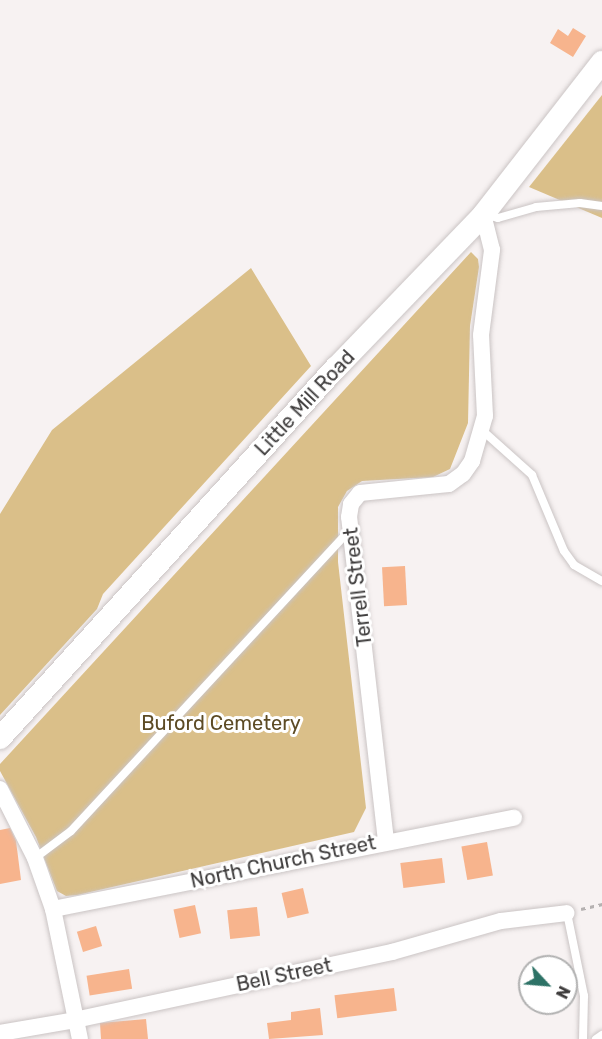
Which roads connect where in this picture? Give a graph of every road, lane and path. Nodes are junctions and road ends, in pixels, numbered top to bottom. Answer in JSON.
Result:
{"nodes":[{"id":1,"x":602,"y":62,"type":"edge"},
{"id":2,"x":602,"y":206,"type":"edge"},
{"id":3,"x":483,"y":215,"type":"junction"},
{"id":4,"x":483,"y":431,"type":"junction"},
{"id":5,"x":351,"y":530,"type":"junction"},
{"id":6,"x":602,"y":581,"type":"edge"},
{"id":7,"x":0,"y":738,"type":"edge"},
{"id":8,"x":0,"y":789,"type":"edge"},
{"id":9,"x":514,"y":818,"type":"dead end"},
{"id":10,"x":386,"y":841,"type":"junction"},
{"id":11,"x":35,"y":858,"type":"junction"},
{"id":12,"x":602,"y":904,"type":"edge"},
{"id":13,"x":52,"y":909,"type":"junction"},
{"id":14,"x":567,"y":913,"type":"junction"},
{"id":15,"x":75,"y":1020,"type":"junction"},
{"id":16,"x":0,"y":1033,"type":"edge"},
{"id":17,"x":602,"y":1035,"type":"edge"},
{"id":18,"x":80,"y":1039,"type":"edge"},
{"id":19,"x":583,"y":1039,"type":"edge"},
{"id":20,"x":596,"y":1039,"type":"edge"}],
"edges":[{"from":1,"to":3,"type":"street","name":"Little Mill Road"},
{"from":2,"to":3,"type":"lane"},
{"from":3,"to":4,"type":"street","name":"Terrell Street"},
{"from":3,"to":7,"type":"street","name":"Little Mill Road"},
{"from":4,"to":5,"type":"street","name":"Terrell Street"},
{"from":4,"to":6,"type":"lane"},
{"from":5,"to":10,"type":"street","name":"Terrell Street"},
{"from":5,"to":11,"type":"lane"},
{"from":8,"to":11,"type":"street"},
{"from":9,"to":10,"type":"street","name":"North Church Street"},
{"from":10,"to":13,"type":"street","name":"North Church Street"},
{"from":11,"to":13,"type":"street"},
{"from":12,"to":14,"type":"path"},
{"from":13,"to":15,"type":"street"},
{"from":14,"to":15,"type":"street","name":"Bell Street"},
{"from":14,"to":19,"type":"lane"},
{"from":15,"to":16,"type":"street","name":"Bell Street"},
{"from":15,"to":18,"type":"street"},
{"from":17,"to":20,"type":"lane"}]}
